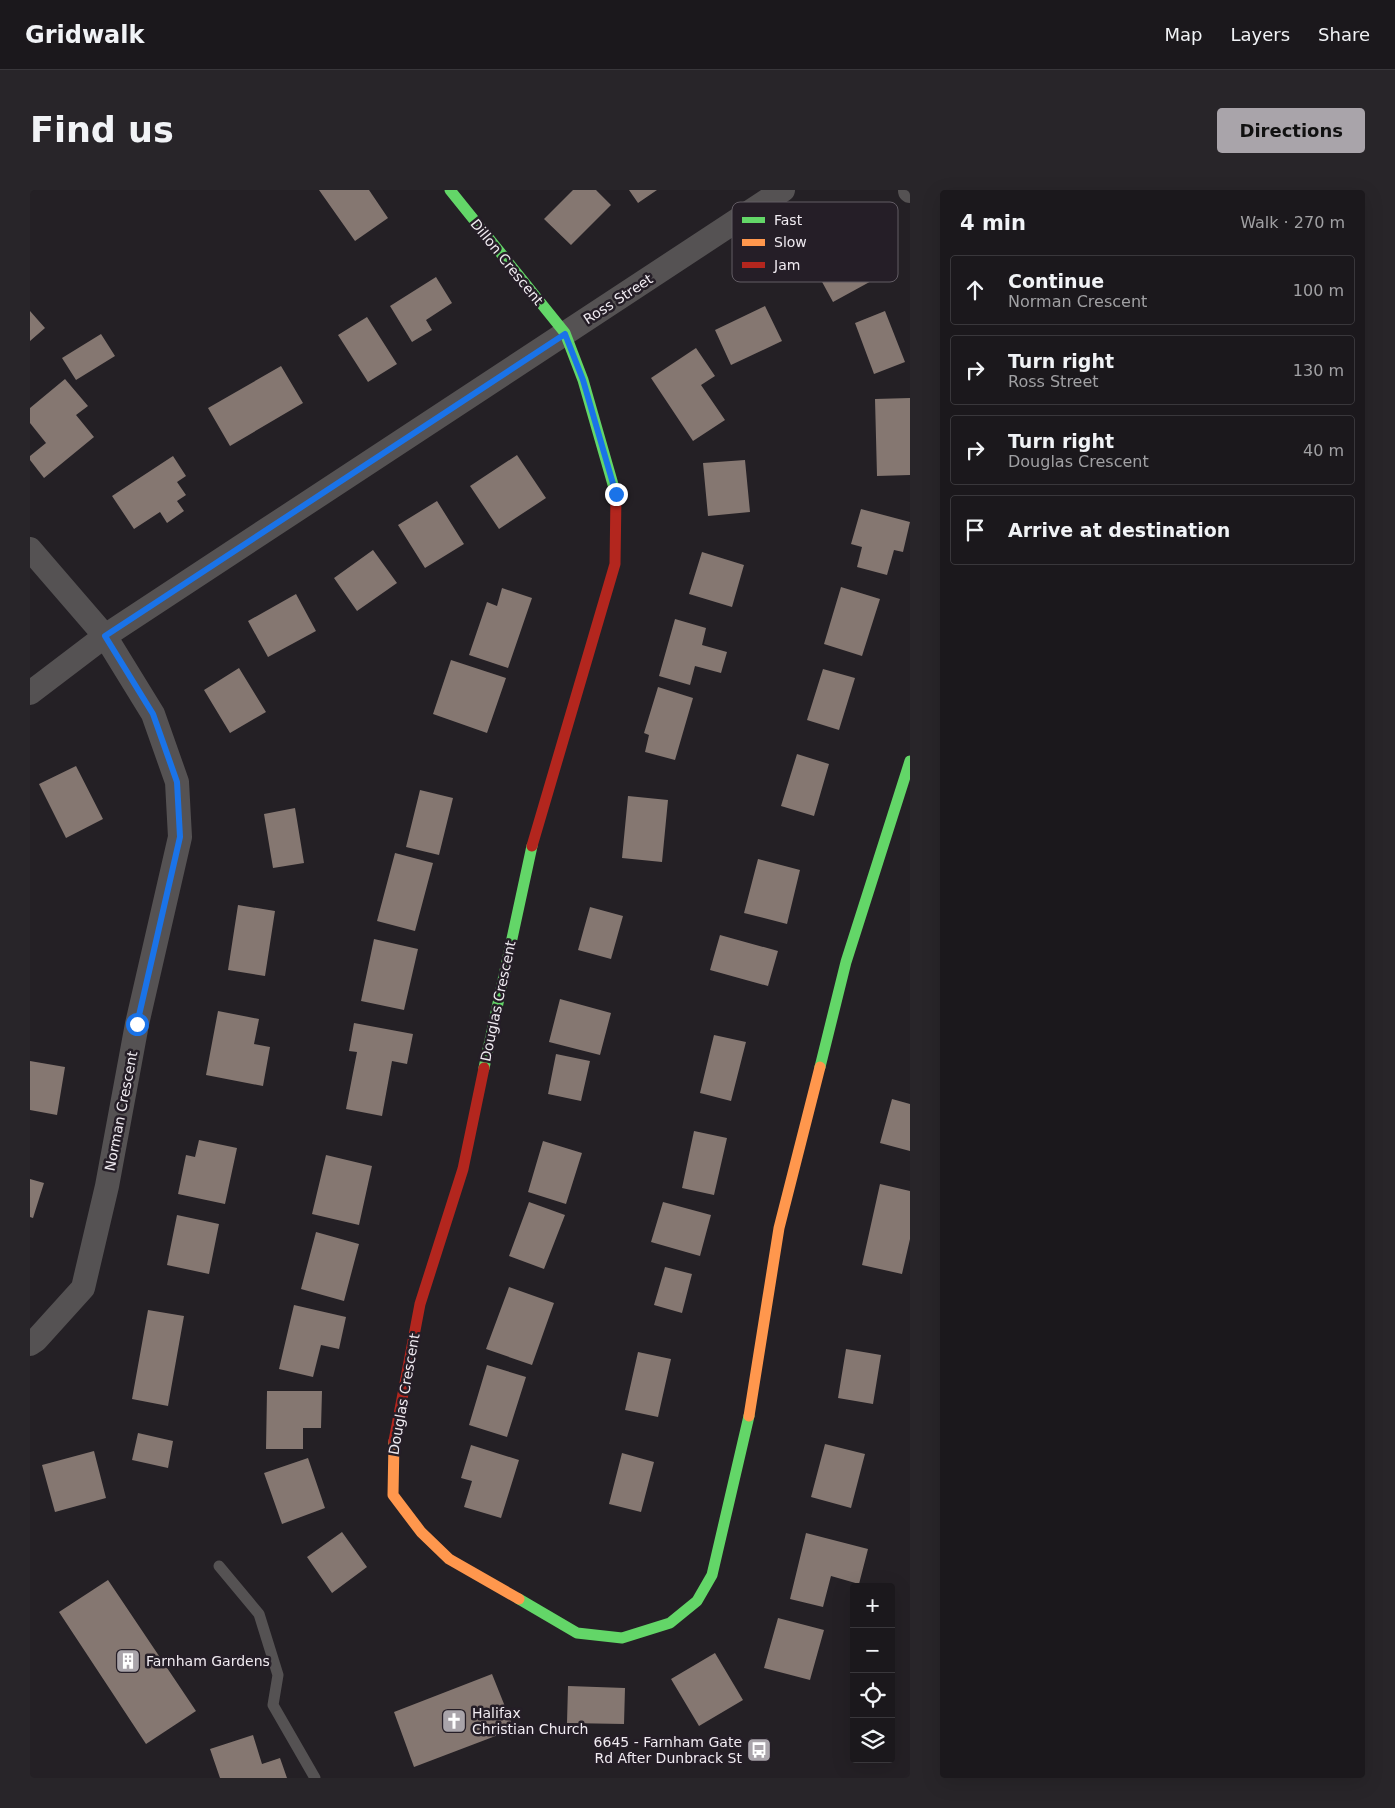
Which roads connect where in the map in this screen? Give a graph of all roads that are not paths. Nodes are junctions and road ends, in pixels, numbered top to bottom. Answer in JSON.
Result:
{"nodes":[{"id":1,"x":450,"y":190,"type":"edge"},
{"id":2,"x":783,"y":190,"type":"edge"},
{"id":3,"x":765,"y":202,"type":"edge"},
{"id":4,"x":732,"y":224,"type":"edge"},
{"id":5,"x":565,"y":334,"type":"junction"},
{"id":6,"x":30,"y":549,"type":"edge"},
{"id":7,"x":105,"y":636,"type":"junction"},
{"id":8,"x":30,"y":693,"type":"edge"},
{"id":9,"x":910,"y":761,"type":"edge"},
{"id":10,"x":30,"y":1344,"type":"edge"},
{"id":11,"x":219,"y":1566,"type":"dead end"},
{"id":12,"x":315,"y":1778,"type":"edge"}],
"edges":[{"from":1,"to":5,"type":"street","name":"Dillon Crescent"},
{"from":2,"to":3,"type":"street","name":"Ross Street"},
{"from":4,"to":5,"type":"street","name":"Ross Street"},
{"from":5,"to":7,"type":"street","name":"Ross Street"},
{"from":5,"to":9,"type":"street","name":"Douglas Crescent"},
{"from":6,"to":7,"type":"street"},
{"from":7,"to":8,"type":"street","name":"Ross Street"},
{"from":7,"to":10,"type":"street","name":"Norman Crescent"},
{"from":11,"to":12,"type":"lane"}]}
